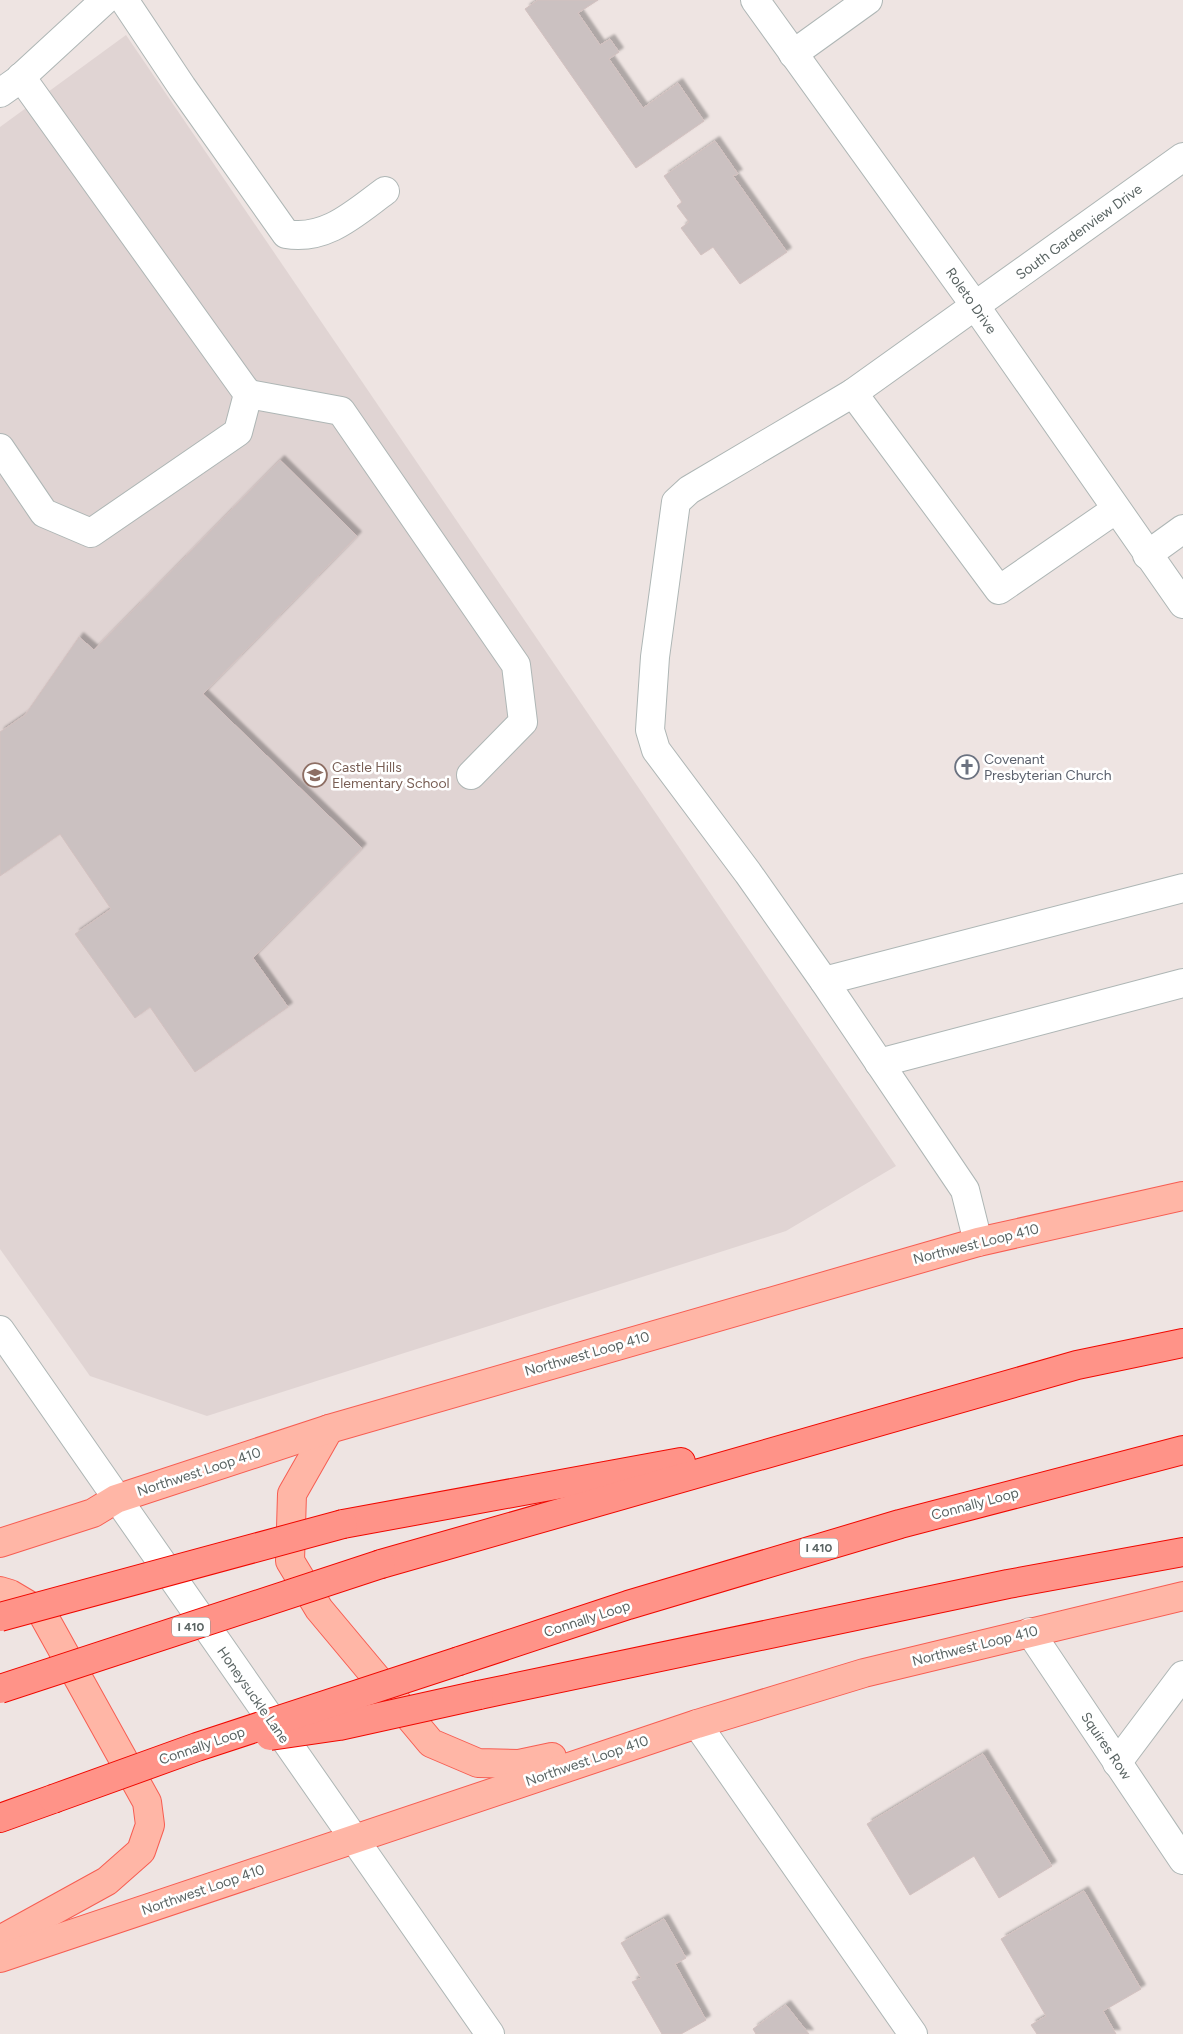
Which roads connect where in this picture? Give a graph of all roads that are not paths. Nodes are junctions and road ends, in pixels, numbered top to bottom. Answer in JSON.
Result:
{"nodes":[{"id":1,"x":105,"y":0,"type":"edge"},
{"id":2,"x":124,"y":0,"type":"edge"},
{"id":3,"x":755,"y":0,"type":"edge"},
{"id":4,"x":868,"y":0,"type":"edge"},
{"id":5,"x":793,"y":54,"type":"junction"},
{"id":6,"x":22,"y":76,"type":"junction"},
{"id":7,"x":0,"y":93,"type":"edge"},
{"id":8,"x":1183,"y":157,"type":"edge"},
{"id":9,"x":385,"y":191,"type":"dead end"},
{"id":10,"x":976,"y":307,"type":"junction"},
{"id":11,"x":853,"y":393,"type":"junction"},
{"id":12,"x":248,"y":394,"type":"junction"},
{"id":13,"x":0,"y":448,"type":"edge"},
{"id":14,"x":1115,"y":510,"type":"junction"},
{"id":15,"x":1183,"y":529,"type":"edge"},
{"id":16,"x":1147,"y":555,"type":"junction"},
{"id":17,"x":1183,"y":604,"type":"edge"},
{"id":18,"x":471,"y":775,"type":"dead end"},
{"id":19,"x":1183,"y":888,"type":"edge"},
{"id":20,"x":824,"y":981,"type":"junction"},
{"id":21,"x":1183,"y":983,"type":"edge"},
{"id":22,"x":879,"y":1063,"type":"junction"},
{"id":23,"x":1183,"y":1196,"type":"edge"},
{"id":24,"x":978,"y":1242,"type":"junction"},
{"id":25,"x":0,"y":1330,"type":"edge"},
{"id":26,"x":1183,"y":1343,"type":"edge"},
{"id":27,"x":330,"y":1429,"type":"junction"},
{"id":28,"x":840,"y":1434,"type":"junction"},
{"id":29,"x":1183,"y":1450,"type":"edge"},
{"id":30,"x":116,"y":1499,"type":"junction"},
{"id":31,"x":0,"y":1543,"type":"edge"},
{"id":32,"x":1183,"y":1552,"type":"edge"},
{"id":33,"x":0,"y":1591,"type":"edge"},
{"id":34,"x":1183,"y":1596,"type":"edge"},
{"id":35,"x":0,"y":1617,"type":"edge"},
{"id":36,"x":1030,"y":1632,"type":"junction"},
{"id":37,"x":1183,"y":1675,"type":"edge"},
{"id":38,"x":0,"y":1690,"type":"edge"},
{"id":39,"x":697,"y":1724,"type":"junction"},
{"id":40,"x":197,"y":1747,"type":"junction"},
{"id":41,"x":1117,"y":1763,"type":"junction"},
{"id":42,"x":0,"y":1818,"type":"edge"},
{"id":43,"x":353,"y":1840,"type":"junction"},
{"id":44,"x":1183,"y":1860,"type":"edge"},
{"id":45,"x":0,"y":1940,"type":"edge"},
{"id":46,"x":0,"y":1958,"type":"edge"},
{"id":47,"x":490,"y":2034,"type":"edge"},
{"id":48,"x":913,"y":2034,"type":"edge"}],
"edges":[{"from":1,"to":6,"type":"street"},
{"from":2,"to":9,"type":"street"},
{"from":3,"to":5,"type":"street","name":"Roleto Drive"},
{"from":4,"to":5,"type":"street"},
{"from":5,"to":10,"type":"street","name":"Roleto Drive"},
{"from":6,"to":7,"type":"street"},
{"from":6,"to":12,"type":"street"},
{"from":8,"to":10,"type":"street","name":"South Gardenview Drive"},
{"from":10,"to":11,"type":"street","name":"South Gardenview Drive"},
{"from":10,"to":14,"type":"street","name":"Roleto Drive"},
{"from":11,"to":14,"type":"street"},
{"from":11,"to":20,"type":"street","name":"South Gardenview Drive"},
{"from":12,"to":13,"type":"street"},
{"from":12,"to":18,"type":"street"},
{"from":14,"to":16,"type":"street","name":"Roleto Drive"},
{"from":15,"to":16,"type":"street"},
{"from":16,"to":17,"type":"street","name":"Roleto Drive"},
{"from":19,"to":20,"type":"street"},
{"from":20,"to":22,"type":"street"},
{"from":21,"to":22,"type":"street"},
{"from":22,"to":24,"type":"street"},
{"from":23,"to":24,"type":"main road","name":"Northwest Loop 410"},
{"from":24,"to":27,"type":"main road","name":"Northwest Loop 410"},
{"from":25,"to":30,"type":"street","name":"Honeysuckle Lane"},
{"from":26,"to":28,"type":"highway","number":"I 410"},
{"from":27,"to":30,"type":"main road","name":"Northwest Loop 410"},
{"from":27,"to":39,"type":"main road"},
{"from":28,"to":35,"type":"highway","bridge":true},
{"from":28,"to":38,"type":"highway","number":"I 410","bridge":true},
{"from":29,"to":40,"type":"highway","name":"Connally Loop","number":"I 410","bridge":true},
{"from":30,"to":31,"type":"main road","name":"Northwest Loop 410"},
{"from":30,"to":43,"type":"street","name":"Honeysuckle Lane"},
{"from":32,"to":40,"type":"highway","bridge":true},
{"from":33,"to":45,"type":"main road"},
{"from":34,"to":36,"type":"main road","name":"Northwest Loop 410"},
{"from":36,"to":39,"type":"main road","name":"Northwest Loop 410"},
{"from":36,"to":41,"type":"street","name":"Squires Row"},
{"from":37,"to":41,"type":"street"},
{"from":39,"to":43,"type":"main road","name":"Northwest Loop 410"},
{"from":39,"to":48,"type":"street"},
{"from":40,"to":42,"type":"highway","name":"Connally Loop","number":"I 410","bridge":true},
{"from":41,"to":44,"type":"street","name":"Squires Row"},
{"from":43,"to":46,"type":"main road","name":"Northwest Loop 410"},
{"from":43,"to":47,"type":"street","name":"Honeysuckle Lane"}]}
